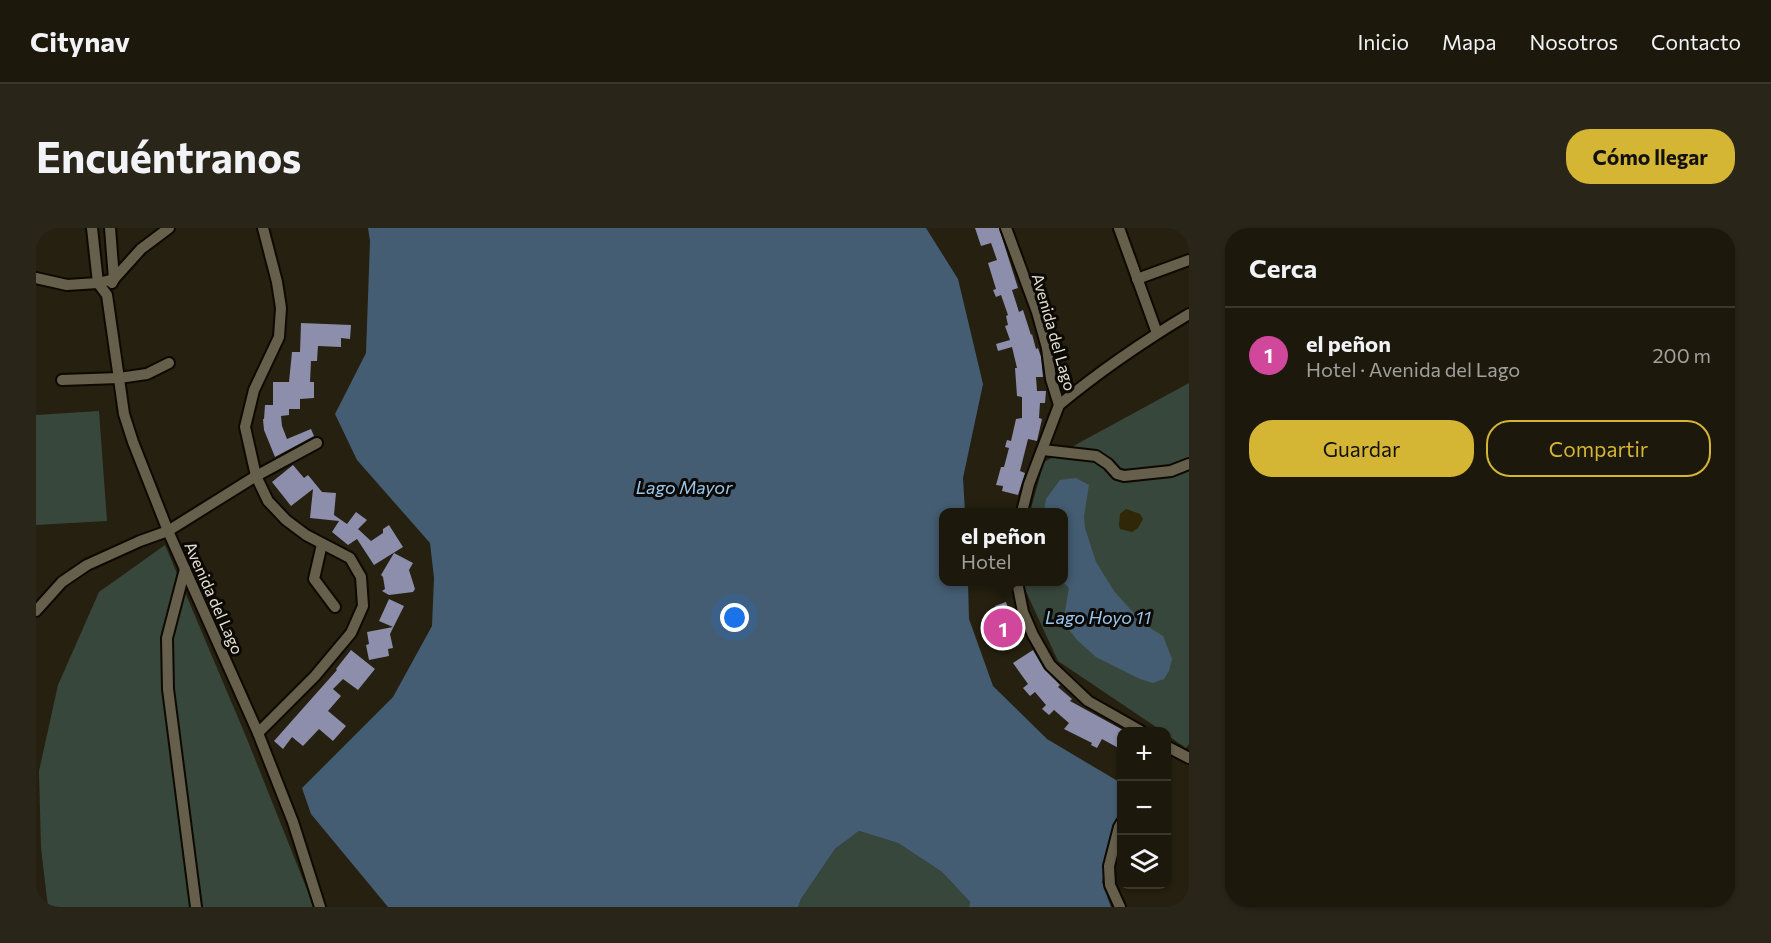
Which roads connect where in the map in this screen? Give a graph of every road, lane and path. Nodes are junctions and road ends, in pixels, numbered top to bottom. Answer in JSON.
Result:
{"nodes":[{"id":1,"x":169,"y":228,"type":"edge"},
{"id":2,"x":263,"y":228,"type":"edge"},
{"id":3,"x":1006,"y":228,"type":"edge"},
{"id":4,"x":1119,"y":228,"type":"edge"},
{"id":5,"x":92,"y":229,"type":"edge"},
{"id":6,"x":110,"y":229,"type":"edge"},
{"id":7,"x":1189,"y":260,"type":"edge"},
{"id":8,"x":36,"y":278,"type":"edge"},
{"id":9,"x":114,"y":279,"type":"junction"},
{"id":10,"x":1137,"y":279,"type":"junction"},
{"id":11,"x":98,"y":283,"type":"junction"},
{"id":12,"x":107,"y":295,"type":"junction"},
{"id":13,"x":1189,"y":314,"type":"edge"},
{"id":14,"x":1157,"y":333,"type":"junction"},
{"id":15,"x":169,"y":363,"type":"dead end"},
{"id":16,"x":119,"y":378,"type":"junction"},
{"id":17,"x":62,"y":380,"type":"dead end"},
{"id":18,"x":1059,"y":405,"type":"junction"},
{"id":19,"x":317,"y":443,"type":"dead end"},
{"id":20,"x":1043,"y":450,"type":"junction"},
{"id":21,"x":1189,"y":464,"type":"edge"},
{"id":22,"x":256,"y":476,"type":"junction"},
{"id":23,"x":1023,"y":508,"type":"edge"},
{"id":24,"x":168,"y":531,"type":"junction"},
{"id":25,"x":322,"y":543,"type":"junction"},
{"id":26,"x":185,"y":569,"type":"junction"},
{"id":27,"x":1018,"y":586,"type":"edge"},
{"id":28,"x":335,"y":607,"type":"dead end"},
{"id":29,"x":36,"y":611,"type":"edge"},
{"id":30,"x":1132,"y":727,"type":"edge"},
{"id":31,"x":258,"y":733,"type":"junction"},
{"id":32,"x":1171,"y":748,"type":"edge"},
{"id":33,"x":1189,"y":758,"type":"edge"},
{"id":34,"x":1117,"y":835,"type":"edge"},
{"id":35,"x":196,"y":907,"type":"edge"},
{"id":36,"x":320,"y":907,"type":"edge"},
{"id":37,"x":1120,"y":907,"type":"edge"}],
"edges":[{"from":1,"to":9,"type":"street"},
{"from":2,"to":22,"type":"street"},
{"from":3,"to":18,"type":"street","name":"Avenida del Lago"},
{"from":4,"to":10,"type":"street"},
{"from":5,"to":6,"type":"street"},
{"from":5,"to":11,"type":"street"},
{"from":6,"to":9,"type":"street"},
{"from":7,"to":10,"type":"street"},
{"from":8,"to":11,"type":"street"},
{"from":9,"to":11,"type":"street"},
{"from":9,"to":12,"type":"street"},
{"from":10,"to":14,"type":"street"},
{"from":11,"to":12,"type":"street","name":"Avenida del Lago"},
{"from":12,"to":16,"type":"street","name":"Avenida del Lago"},
{"from":13,"to":14,"type":"street"},
{"from":14,"to":18,"type":"street"},
{"from":15,"to":16,"type":"street"},
{"from":16,"to":17,"type":"street"},
{"from":16,"to":24,"type":"street","name":"Avenida del Lago"},
{"from":18,"to":20,"type":"street","name":"Avenida del Lago"},
{"from":19,"to":22,"type":"street"},
{"from":20,"to":21,"type":"street"},
{"from":20,"to":23,"type":"street","name":"Avenida del Lago"},
{"from":22,"to":24,"type":"street"},
{"from":22,"to":25,"type":"street"},
{"from":24,"to":26,"type":"street","name":"Avenida del Lago"},
{"from":24,"to":29,"type":"street"},
{"from":25,"to":28,"type":"street"},
{"from":25,"to":31,"type":"street"},
{"from":26,"to":31,"type":"street","name":"Avenida del Lago"},
{"from":26,"to":35,"type":"street"},
{"from":27,"to":30,"type":"street"},
{"from":31,"to":36,"type":"street","name":"Avenida del Lago"},
{"from":32,"to":33,"type":"street"},
{"from":34,"to":37,"type":"street"}]}
